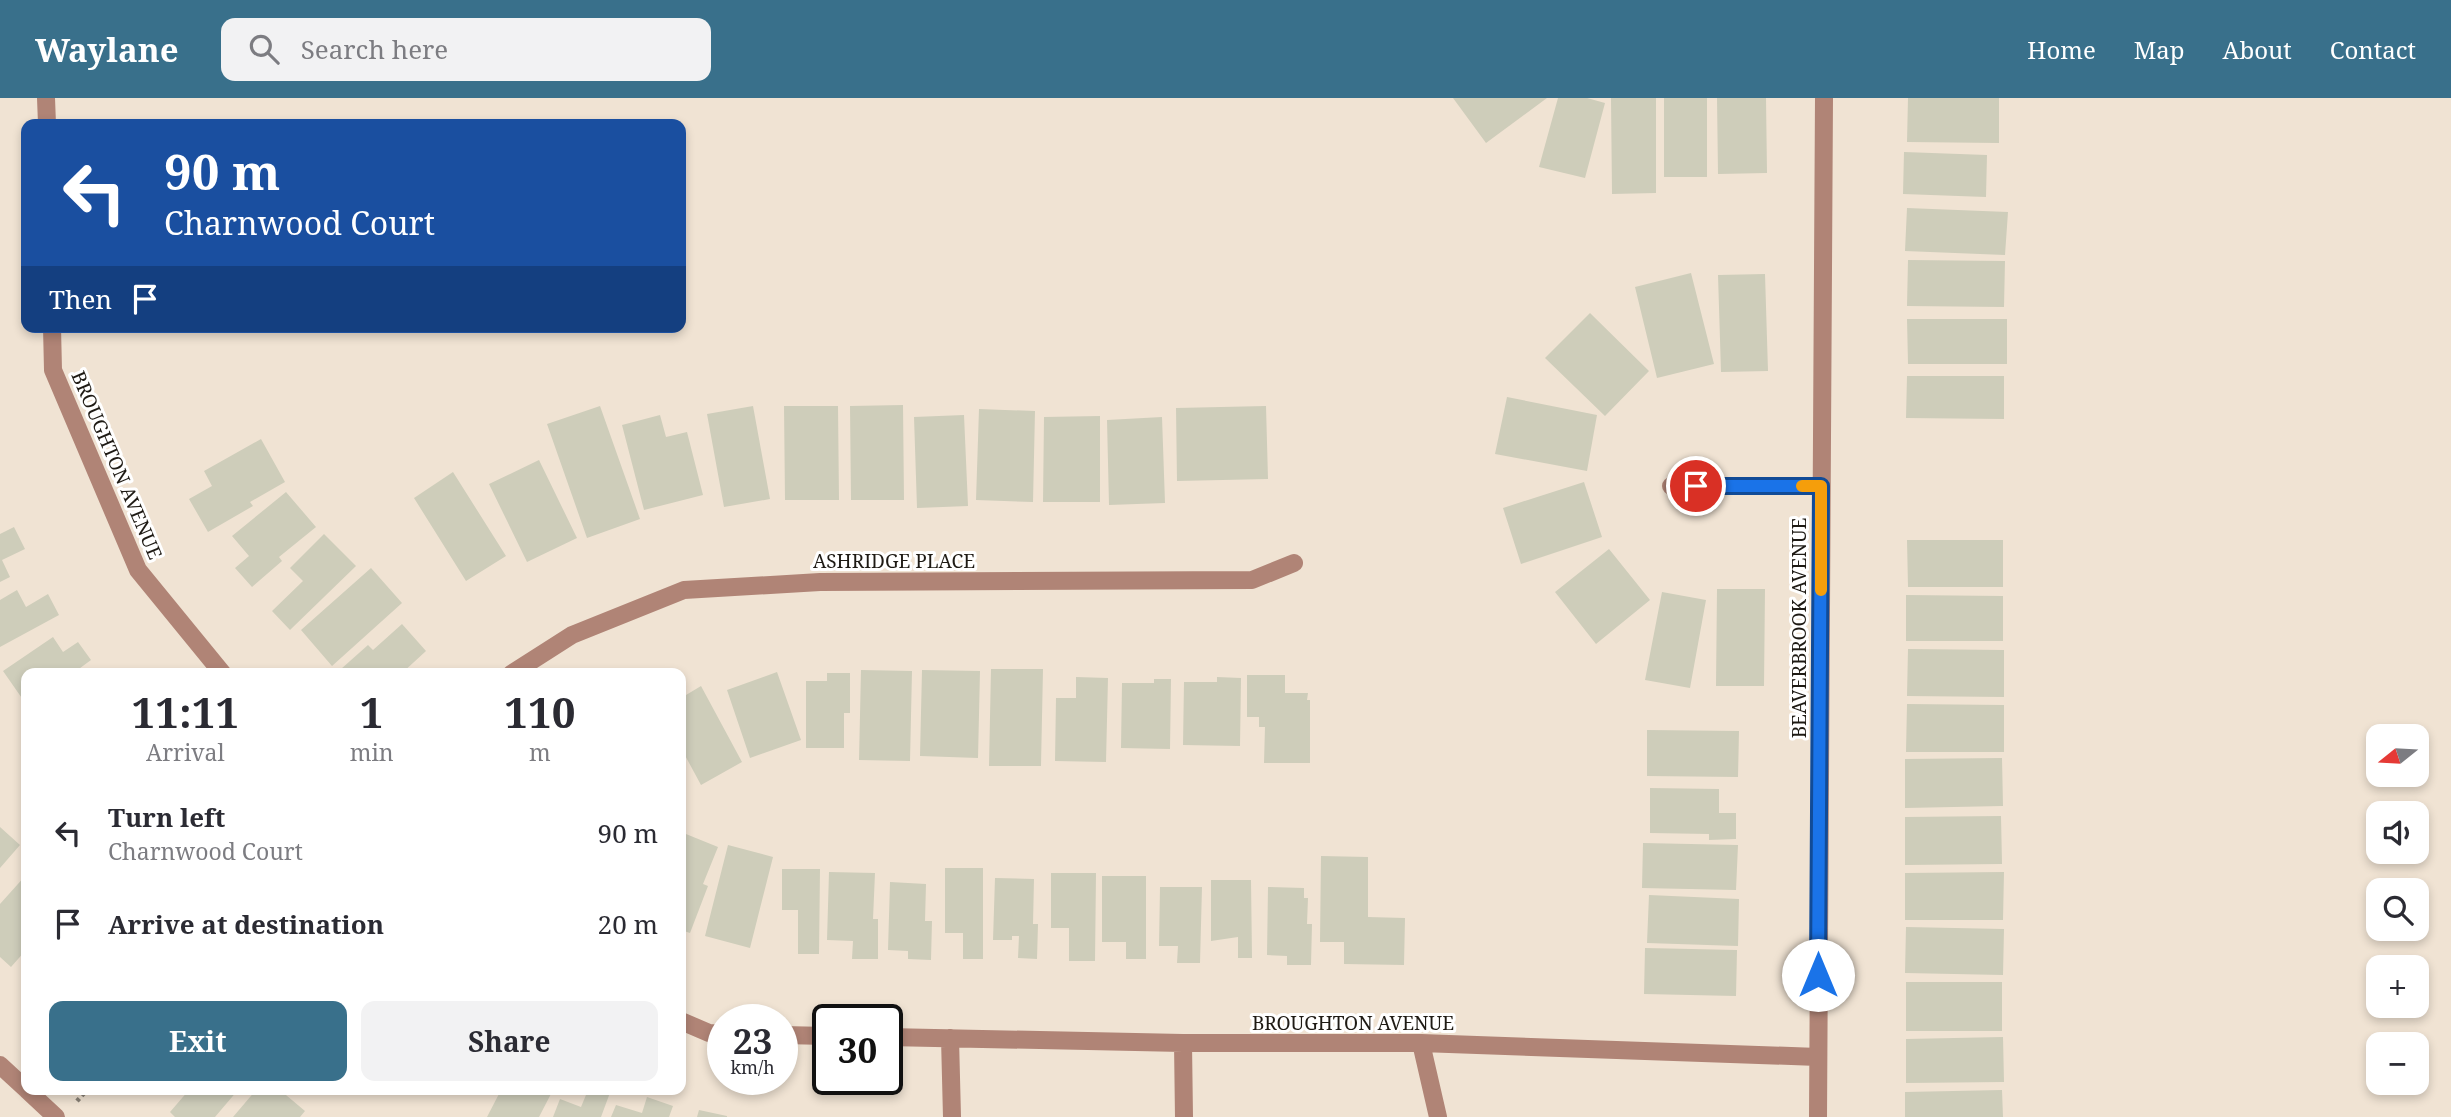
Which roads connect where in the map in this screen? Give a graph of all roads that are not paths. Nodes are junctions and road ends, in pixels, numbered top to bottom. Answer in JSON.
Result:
{"nodes":[{"id":1,"x":46,"y":98,"type":"edge"},
{"id":2,"x":1824,"y":98,"type":"edge"},
{"id":3,"x":47,"y":119,"type":"edge"},
{"id":4,"x":52,"y":333,"type":"edge"},
{"id":5,"x":1671,"y":486,"type":"dead end"},
{"id":6,"x":1821,"y":486,"type":"junction"},
{"id":7,"x":1294,"y":563,"type":"dead end"},
{"id":8,"x":218,"y":668,"type":"edge"},
{"id":9,"x":520,"y":668,"type":"edge"},
{"id":10,"x":686,"y":1023,"type":"edge"},
{"id":11,"x":707,"y":1032,"type":"edge"},
{"id":12,"x":903,"y":1037,"type":"edge"},
{"id":13,"x":950,"y":1038,"type":"junction"},
{"id":14,"x":1182,"y":1043,"type":"junction"},
{"id":15,"x":1421,"y":1043,"type":"junction"},
{"id":16,"x":1818,"y":1057,"type":"junction"},
{"id":17,"x":0,"y":1065,"type":"edge"},
{"id":18,"x":21,"y":1084,"type":"edge"},
{"id":19,"x":32,"y":1095,"type":"edge"},
{"id":20,"x":56,"y":1117,"type":"edge"},
{"id":21,"x":952,"y":1117,"type":"edge"},
{"id":22,"x":1184,"y":1117,"type":"edge"},
{"id":23,"x":1438,"y":1117,"type":"edge"},
{"id":24,"x":1818,"y":1117,"type":"edge"}],
"edges":[{"from":1,"to":3,"type":"street"},
{"from":2,"to":6,"type":"street","name":"BEAVERBROOK AVENUE"},
{"from":4,"to":8,"type":"street","name":"BROUGHTON AVENUE"},
{"from":5,"to":6,"type":"street"},
{"from":6,"to":16,"type":"street","name":"BEAVERBROOK AVENUE"},
{"from":7,"to":9,"type":"street","name":"ASHRIDGE PLACE"},
{"from":10,"to":11,"type":"street"},
{"from":12,"to":13,"type":"street","name":"BROUGHTON AVENUE"},
{"from":13,"to":14,"type":"street","name":"BROUGHTON AVENUE"},
{"from":13,"to":21,"type":"street"},
{"from":14,"to":15,"type":"street","name":"BROUGHTON AVENUE"},
{"from":14,"to":22,"type":"street"},
{"from":15,"to":16,"type":"street","name":"BROUGHTON AVENUE"},
{"from":15,"to":23,"type":"street"},
{"from":16,"to":24,"type":"street","name":"BEAVERBROOK AVENUE"},
{"from":17,"to":18,"type":"street"},
{"from":19,"to":20,"type":"street"}]}
